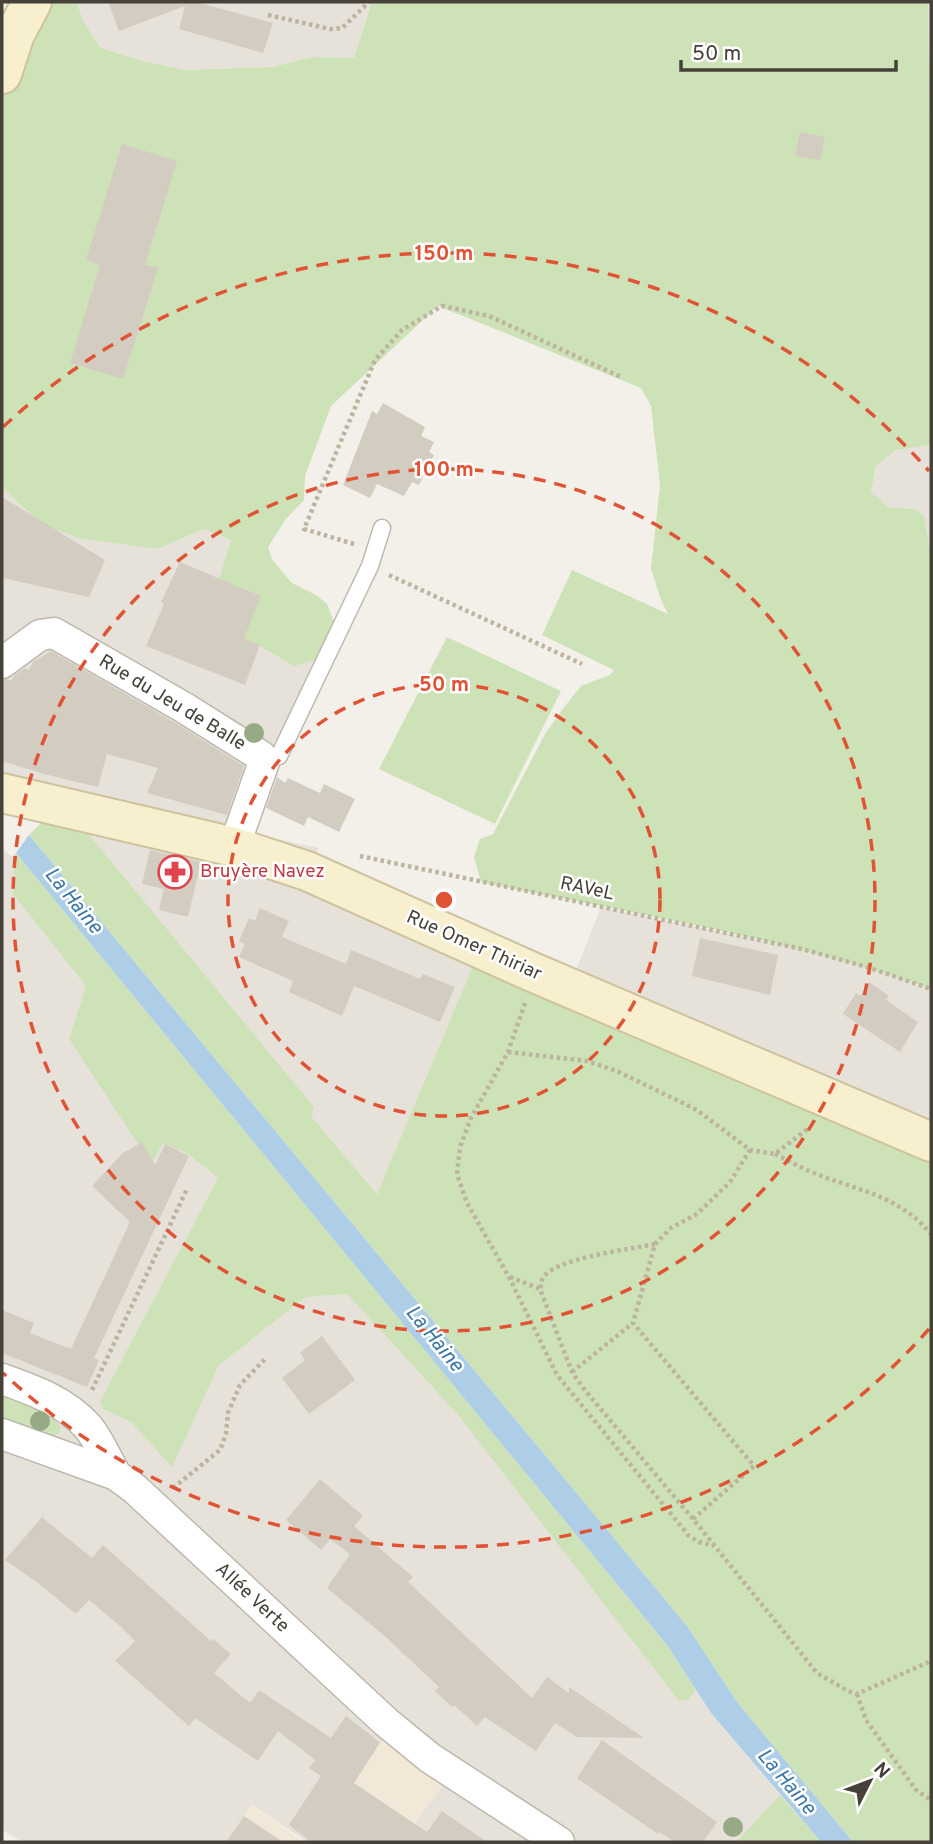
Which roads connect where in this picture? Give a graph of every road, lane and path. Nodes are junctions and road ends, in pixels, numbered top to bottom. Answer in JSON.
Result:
{"nodes":[{"id":1,"x":32,"y":2,"type":"edge"},
{"id":2,"x":369,"y":2,"type":"edge"},
{"id":3,"x":268,"y":15,"type":"dead end"},
{"id":4,"x":2,"y":74,"type":"edge"},
{"id":5,"x":621,"y":377,"type":"dead end"},
{"id":6,"x":382,"y":528,"type":"dead end"},
{"id":7,"x":372,"y":558,"type":"junction"},
{"id":8,"x":2,"y":663,"type":"edge"},
{"id":9,"x":582,"y":664,"type":"dead end"},
{"id":10,"x":264,"y":762,"type":"junction"},
{"id":11,"x":2,"y":793,"type":"edge"},
{"id":12,"x":234,"y":846,"type":"junction"},
{"id":13,"x":360,"y":856,"type":"dead end"},
{"id":14,"x":530,"y":971,"type":"junction"},
{"id":15,"x":931,"y":989,"type":"edge"},
{"id":16,"x":508,"y":1052,"type":"junction"},
{"id":17,"x":833,"y":1100,"type":"junction"},
{"id":18,"x":931,"y":1142,"type":"edge"},
{"id":19,"x":750,"y":1150,"type":"junction"},
{"id":20,"x":775,"y":1154,"type":"junction"},
{"id":21,"x":187,"y":1189,"type":"dead end"},
{"id":22,"x":931,"y":1234,"type":"edge"},
{"id":23,"x":655,"y":1244,"type":"junction"},
{"id":24,"x":509,"y":1277,"type":"junction"},
{"id":25,"x":540,"y":1289,"type":"junction"},
{"id":26,"x":633,"y":1324,"type":"junction"},
{"id":27,"x":267,"y":1357,"type":"dead end"},
{"id":28,"x":572,"y":1372,"type":"junction"},
{"id":29,"x":2,"y":1379,"type":"edge"},
{"id":30,"x":78,"y":1419,"type":"junction"},
{"id":31,"x":2,"y":1434,"type":"edge"},
{"id":32,"x":116,"y":1475,"type":"junction"},
{"id":33,"x":152,"y":1506,"type":"junction"},
{"id":34,"x":693,"y":1519,"type":"junction"},
{"id":35,"x":715,"y":1546,"type":"junction"},
{"id":36,"x":931,"y":1661,"type":"edge"},
{"id":37,"x":857,"y":1694,"type":"junction"},
{"id":38,"x":931,"y":1800,"type":"edge"},
{"id":39,"x":559,"y":1842,"type":"edge"}],
"edges":[{"from":1,"to":4,"type":"street"},
{"from":2,"to":3,"type":"path"},
{"from":5,"to":7,"type":"path"},
{"from":6,"to":7,"type":"lane"},
{"from":7,"to":9,"type":"path"},
{"from":7,"to":10,"type":"lane"},
{"from":8,"to":10,"type":"street","name":"Rue du Jeu de Balle"},
{"from":10,"to":12,"type":"street","name":"Rue du Jeu de Balle"},
{"from":11,"to":12,"type":"street","name":"Rue Omer Thiriar"},
{"from":12,"to":14,"type":"street","name":"Rue Omer Thiriar"},
{"from":13,"to":15,"type":"path","name":"RAVeL"},
{"from":14,"to":16,"type":"path"},
{"from":14,"to":17,"type":"street","name":"Rue Omer Thiriar"},
{"from":16,"to":19,"type":"path"},
{"from":16,"to":24,"type":"path"},
{"from":17,"to":18,"type":"street","name":"Rue Omer Thiriar"},
{"from":17,"to":20,"type":"path"},
{"from":19,"to":20,"type":"path"},
{"from":19,"to":23,"type":"path"},
{"from":20,"to":22,"type":"path"},
{"from":21,"to":30,"type":"path"},
{"from":23,"to":25,"type":"path"},
{"from":23,"to":26,"type":"path"},
{"from":24,"to":25,"type":"path"},
{"from":24,"to":35,"type":"path"},
{"from":25,"to":28,"type":"path"},
{"from":26,"to":28,"type":"path"},
{"from":26,"to":34,"type":"path"},
{"from":27,"to":33,"type":"path"},
{"from":28,"to":34,"type":"path"},
{"from":29,"to":30,"type":"street","name":"Allée Verte"},
{"from":30,"to":32,"type":"street","name":"Allée Verte"},
{"from":31,"to":32,"type":"street","name":"Allée Verte"},
{"from":32,"to":33,"type":"street","name":"Allée Verte"},
{"from":33,"to":39,"type":"street","name":"Allée Verte"},
{"from":34,"to":35,"type":"path"},
{"from":35,"to":37,"type":"path"},
{"from":36,"to":37,"type":"path"},
{"from":37,"to":38,"type":"path"}]}
